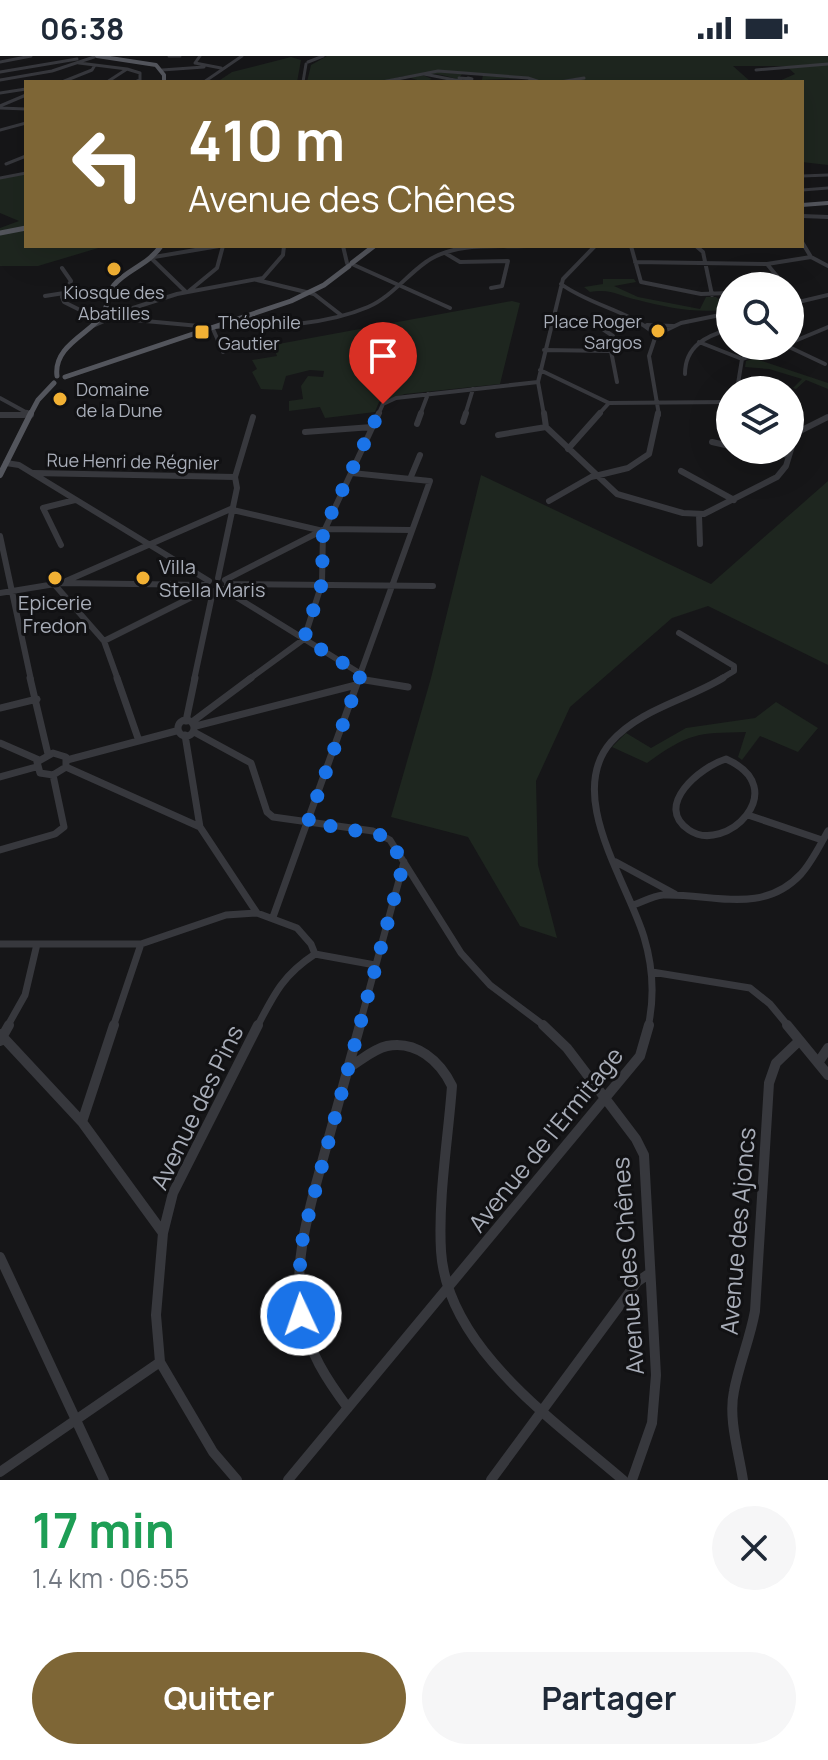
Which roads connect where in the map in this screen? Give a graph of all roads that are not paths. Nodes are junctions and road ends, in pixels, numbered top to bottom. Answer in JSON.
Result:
{"nodes":[{"id":1,"x":31,"y":56,"type":"edge"},
{"id":2,"x":119,"y":56,"type":"edge"},
{"id":3,"x":169,"y":56,"type":"edge"},
{"id":4,"x":180,"y":56,"type":"edge"},
{"id":5,"x":200,"y":56,"type":"edge"},
{"id":6,"x":242,"y":56,"type":"edge"},
{"id":7,"x":323,"y":56,"type":"edge"},
{"id":8,"x":91,"y":57,"type":"edge"},
{"id":9,"x":105,"y":58,"type":"edge"},
{"id":10,"x":0,"y":62,"type":"edge"},
{"id":11,"x":74,"y":63,"type":"junction"},
{"id":12,"x":828,"y":64,"type":"edge"},
{"id":13,"x":95,"y":65,"type":"junction"},
{"id":14,"x":204,"y":67,"type":"junction"},
{"id":15,"x":221,"y":68,"type":"junction"},
{"id":16,"x":127,"y":69,"type":"junction"},
{"id":17,"x":162,"y":70,"type":"junction"},
{"id":18,"x":756,"y":70,"type":"dead end"},
{"id":19,"x":0,"y":72,"type":"edge"},
{"id":20,"x":422,"y":74,"type":"junction"},
{"id":21,"x":391,"y":78,"type":"junction"},
{"id":22,"x":584,"y":78,"type":"dead end"},
{"id":23,"x":0,"y":79,"type":"edge"},
{"id":24,"x":68,"y":80,"type":"edge"},
{"id":25,"x":110,"y":80,"type":"edge"},
{"id":26,"x":140,"y":80,"type":"edge"},
{"id":27,"x":164,"y":80,"type":"edge"},
{"id":28,"x":206,"y":80,"type":"edge"},
{"id":29,"x":303,"y":80,"type":"edge"},
{"id":30,"x":386,"y":80,"type":"edge"},
{"id":31,"x":396,"y":80,"type":"edge"},
{"id":32,"x":439,"y":80,"type":"edge"},
{"id":33,"x":466,"y":80,"type":"edge"},
{"id":34,"x":534,"y":80,"type":"edge"},
{"id":35,"x":572,"y":80,"type":"edge"},
{"id":36,"x":24,"y":89,"type":"edge"},
{"id":37,"x":0,"y":93,"type":"edge"},
{"id":38,"x":24,"y":96,"type":"edge"},
{"id":39,"x":0,"y":107,"type":"edge"},
{"id":40,"x":24,"y":109,"type":"edge"},
{"id":41,"x":24,"y":124,"type":"edge"},
{"id":42,"x":0,"y":130,"type":"edge"},
{"id":43,"x":24,"y":157,"type":"edge"},
{"id":44,"x":6,"y":164,"type":"dead end"},
{"id":45,"x":24,"y":173,"type":"edge"},
{"id":46,"x":828,"y":175,"type":"edge"},
{"id":47,"x":804,"y":176,"type":"edge"},
{"id":48,"x":0,"y":178,"type":"edge"},
{"id":49,"x":828,"y":188,"type":"edge"},
{"id":50,"x":804,"y":190,"type":"edge"},
{"id":51,"x":828,"y":203,"type":"edge"},
{"id":52,"x":804,"y":205,"type":"edge"},
{"id":53,"x":804,"y":216,"type":"edge"},
{"id":54,"x":828,"y":217,"type":"edge"},
{"id":55,"x":24,"y":228,"type":"edge"},
{"id":56,"x":0,"y":233,"type":"edge"},
{"id":57,"x":804,"y":245,"type":"edge"},
{"id":58,"x":160,"y":248,"type":"edge"},
{"id":59,"x":210,"y":248,"type":"edge"},
{"id":60,"x":222,"y":248,"type":"edge"},
{"id":61,"x":284,"y":248,"type":"edge"},
{"id":62,"x":344,"y":248,"type":"edge"},
{"id":63,"x":371,"y":248,"type":"edge"},
{"id":64,"x":436,"y":248,"type":"edge"},
{"id":65,"x":506,"y":248,"type":"edge"},
{"id":66,"x":593,"y":248,"type":"edge"},
{"id":67,"x":634,"y":248,"type":"edge"},
{"id":68,"x":698,"y":248,"type":"edge"},
{"id":69,"x":443,"y":254,"type":"junction"},
{"id":70,"x":811,"y":257,"type":"junction"},
{"id":71,"x":153,"y":258,"type":"junction"},
{"id":72,"x":635,"y":262,"type":"junction"},
{"id":73,"x":351,"y":264,"type":"junction"},
{"id":74,"x":707,"y":264,"type":"junction"},
{"id":75,"x":767,"y":264,"type":"junction"},
{"id":76,"x":828,"y":266,"type":"edge"},
{"id":77,"x":62,"y":268,"type":"dead end"},
{"id":78,"x":775,"y":272,"type":"edge"},
{"id":79,"x":257,"y":280,"type":"junction"},
{"id":80,"x":561,"y":284,"type":"junction"},
{"id":81,"x":397,"y":286,"type":"junction"},
{"id":82,"x":491,"y":288,"type":"dead end"},
{"id":83,"x":187,"y":292,"type":"junction"},
{"id":84,"x":64,"y":293,"type":"junction"},
{"id":85,"x":311,"y":293,"type":"junction"},
{"id":86,"x":559,"y":293,"type":"junction"},
{"id":87,"x":572,"y":294,"type":"junction"},
{"id":88,"x":712,"y":295,"type":"junction"},
{"id":89,"x":716,"y":295,"type":"edge"},
{"id":90,"x":828,"y":295,"type":"edge"},
{"id":91,"x":45,"y":296,"type":"dead end"},
{"id":92,"x":804,"y":301,"type":"edge"},
{"id":93,"x":450,"y":308,"type":"dead end"},
{"id":94,"x":341,"y":315,"type":"junction"},
{"id":95,"x":716,"y":315,"type":"edge"},
{"id":96,"x":104,"y":317,"type":"junction"},
{"id":97,"x":228,"y":325,"type":"junction"},
{"id":98,"x":647,"y":325,"type":"junction"},
{"id":99,"x":673,"y":326,"type":"junction"},
{"id":100,"x":214,"y":327,"type":"junction"},
{"id":101,"x":828,"y":327,"type":"edge"},
{"id":102,"x":604,"y":330,"type":"dead end"},
{"id":103,"x":825,"y":333,"type":"edge"},
{"id":104,"x":656,"y":335,"type":"junction"},
{"id":105,"x":716,"y":335,"type":"edge"},
{"id":106,"x":804,"y":339,"type":"edge"},
{"id":107,"x":699,"y":342,"type":"junction"},
{"id":108,"x":545,"y":347,"type":"junction"},
{"id":109,"x":716,"y":349,"type":"edge"},
{"id":110,"x":611,"y":351,"type":"junction"},
{"id":111,"x":223,"y":352,"type":"dead end"},
{"id":112,"x":804,"y":352,"type":"edge"},
{"id":113,"x":825,"y":364,"type":"dead end"},
{"id":114,"x":540,"y":370,"type":"junction"},
{"id":115,"x":685,"y":374,"type":"dead end"},
{"id":116,"x":55,"y":379,"type":"junction"},
{"id":117,"x":538,"y":382,"type":"junction"},
{"id":118,"x":617,"y":382,"type":"dead end"},
{"id":119,"x":473,"y":389,"type":"junction"},
{"id":120,"x":428,"y":394,"type":"junction"},
{"id":121,"x":0,"y":398,"type":"edge"},
{"id":122,"x":659,"y":402,"type":"junction"},
{"id":123,"x":716,"y":402,"type":"edge"},
{"id":124,"x":609,"y":403,"type":"junction"},
{"id":125,"x":0,"y":415,"type":"edge"},
{"id":126,"x":31,"y":415,"type":"junction"},
{"id":127,"x":253,"y":417,"type":"dead end"},
{"id":128,"x":828,"y":417,"type":"edge"},
{"id":129,"x":463,"y":422,"type":"dead end"},
{"id":130,"x":417,"y":424,"type":"dead end"},
{"id":131,"x":372,"y":427,"type":"junction"},
{"id":132,"x":546,"y":427,"type":"junction"},
{"id":133,"x":804,"y":427,"type":"edge"},
{"id":134,"x":305,"y":432,"type":"dead end"},
{"id":135,"x":498,"y":435,"type":"dead end"},
{"id":136,"x":712,"y":442,"type":"dead end"},
{"id":137,"x":716,"y":443,"type":"edge"},
{"id":138,"x":568,"y":449,"type":"junction"},
{"id":139,"x":420,"y":455,"type":"dead end"},
{"id":140,"x":6,"y":463,"type":"junction"},
{"id":141,"x":786,"y":464,"type":"edge"},
{"id":142,"x":681,"y":471,"type":"dead end"},
{"id":143,"x":1,"y":472,"type":"edge"},
{"id":144,"x":31,"y":473,"type":"junction"},
{"id":145,"x":352,"y":473,"type":"junction"},
{"id":146,"x":597,"y":475,"type":"junction"},
{"id":147,"x":235,"y":477,"type":"junction"},
{"id":148,"x":410,"y":479,"type":"junction"},
{"id":149,"x":75,"y":500,"type":"junction"},
{"id":150,"x":734,"y":500,"type":"junction"},
{"id":151,"x":549,"y":501,"type":"dead end"},
{"id":152,"x":233,"y":509,"type":"junction"},
{"id":153,"x":699,"y":515,"type":"junction"},
{"id":154,"x":324,"y":530,"type":"junction"},
{"id":155,"x":411,"y":530,"type":"junction"},
{"id":156,"x":0,"y":536,"type":"edge"},
{"id":157,"x":149,"y":544,"type":"junction"},
{"id":158,"x":700,"y":544,"type":"dead end"},
{"id":159,"x":61,"y":545,"type":"dead end"},
{"id":160,"x":223,"y":583,"type":"junction"},
{"id":161,"x":58,"y":584,"type":"junction"},
{"id":162,"x":322,"y":585,"type":"junction"},
{"id":163,"x":393,"y":585,"type":"junction"},
{"id":164,"x":209,"y":586,"type":"junction"},
{"id":165,"x":433,"y":586,"type":"dead end"},
{"id":166,"x":10,"y":591,"type":"junction"},
{"id":167,"x":0,"y":593,"type":"edge"},
{"id":168,"x":679,"y":633,"type":"dead end"},
{"id":169,"x":304,"y":639,"type":"junction"},
{"id":170,"x":104,"y":641,"type":"junction"},
{"id":171,"x":358,"y":679,"type":"junction"},
{"id":172,"x":408,"y":687,"type":"dead end"},
{"id":173,"x":37,"y":699,"type":"junction"},
{"id":174,"x":0,"y":708,"type":"edge"},
{"id":175,"x":192,"y":725,"type":"junction"},
{"id":176,"x":181,"y":733,"type":"junction"},
{"id":177,"x":139,"y":741,"type":"junction"},
{"id":178,"x":0,"y":743,"type":"edge"},
{"id":179,"x":48,"y":754,"type":"junction"},
{"id":180,"x":38,"y":764,"type":"junction"},
{"id":181,"x":67,"y":764,"type":"junction"},
{"id":182,"x":53,"y":775,"type":"junction"},
{"id":183,"x":0,"y":777,"type":"edge"},
{"id":184,"x":748,"y":815,"type":"junction"},
{"id":185,"x":308,"y":822,"type":"junction"},
{"id":186,"x":200,"y":827,"type":"junction"},
{"id":187,"x":828,"y":831,"type":"edge"},
{"id":188,"x":822,"y":840,"type":"junction"},
{"id":189,"x":0,"y":850,"type":"edge"},
{"id":190,"x":404,"y":862,"type":"junction"},
{"id":191,"x":616,"y":862,"type":"junction"},
{"id":192,"x":677,"y":895,"type":"junction"},
{"id":193,"x":633,"y":905,"type":"junction"},
{"id":194,"x":257,"y":913,"type":"junction"},
{"id":195,"x":273,"y":917,"type":"junction"},
{"id":196,"x":0,"y":944,"type":"edge"},
{"id":197,"x":37,"y":944,"type":"junction"},
{"id":198,"x":141,"y":944,"type":"junction"},
{"id":199,"x":315,"y":954,"type":"junction"},
{"id":200,"x":375,"y":965,"type":"junction"},
{"id":201,"x":652,"y":972,"type":"junction"},
{"id":202,"x":1,"y":1037,"type":"edge"},
{"id":203,"x":799,"y":1041,"type":"junction"},
{"id":204,"x":828,"y":1048,"type":"edge"},
{"id":205,"x":818,"y":1063,"type":"junction"},
{"id":206,"x":348,"y":1068,"type":"junction"},
{"id":207,"x":828,"y":1075,"type":"edge"},
{"id":208,"x":606,"y":1099,"type":"junction"},
{"id":209,"x":82,"y":1122,"type":"junction"},
{"id":210,"x":163,"y":1233,"type":"junction"},
{"id":211,"x":0,"y":1257,"type":"edge"},
{"id":212,"x":650,"y":1273,"type":"junction"},
{"id":213,"x":447,"y":1290,"type":"junction"},
{"id":214,"x":160,"y":1362,"type":"junction"},
{"id":215,"x":348,"y":1408,"type":"junction"},
{"id":216,"x":542,"y":1409,"type":"junction"},
{"id":217,"x":76,"y":1419,"type":"junction"},
{"id":218,"x":0,"y":1472,"type":"edge"},
{"id":219,"x":104,"y":1480,"type":"edge"},
{"id":220,"x":237,"y":1480,"type":"edge"},
{"id":221,"x":288,"y":1480,"type":"edge"},
{"id":222,"x":491,"y":1480,"type":"edge"},
{"id":223,"x":623,"y":1480,"type":"edge"},
{"id":224,"x":632,"y":1480,"type":"edge"},
{"id":225,"x":743,"y":1480,"type":"edge"}],
"edges":[{"from":1,"to":10,"type":"street"},
{"from":2,"to":9,"type":"street"},
{"from":3,"to":4,"type":"street"},
{"from":5,"to":14,"type":"street"},
{"from":6,"to":15,"type":"street"},
{"from":7,"to":29,"type":"street"},
{"from":8,"to":9,"type":"main road"},
{"from":8,"to":11,"type":"street"},
{"from":8,"to":19,"type":"street"},
{"from":9,"to":17,"type":"main road"},
{"from":11,"to":13,"type":"street"},
{"from":11,"to":23,"type":"street"},
{"from":12,"to":18,"type":"street"},
{"from":13,"to":16,"type":"street"},
{"from":13,"to":24,"type":"street"},
{"from":14,"to":15,"type":"street"},
{"from":14,"to":17,"type":"street"},
{"from":15,"to":28,"type":"street"},
{"from":16,"to":25,"type":"street"},
{"from":16,"to":26,"type":"street"},
{"from":17,"to":27,"type":"main road"},
{"from":20,"to":21,"type":"street"},
{"from":20,"to":32,"type":"street"},
{"from":20,"to":34,"type":"street"},
{"from":21,"to":30,"type":"street"},
{"from":21,"to":31,"type":"street"},
{"from":22,"to":35,"type":"street"},
{"from":32,"to":33,"type":"street"},
{"from":36,"to":37,"type":"street"},
{"from":38,"to":39,"type":"street"},
{"from":39,"to":40,"type":"street"},
{"from":41,"to":42,"type":"street"},
{"from":43,"to":44,"type":"street"},
{"from":45,"to":48,"type":"street"},
{"from":46,"to":47,"type":"street"},
{"from":49,"to":50,"type":"street"},
{"from":51,"to":52,"type":"main road"},
{"from":53,"to":54,"type":"street"},
{"from":55,"to":56,"type":"main road"},
{"from":57,"to":70,"type":"street"},
{"from":58,"to":71,"type":"main road"},
{"from":59,"to":71,"type":"street"},
{"from":60,"to":83,"type":"street"},
{"from":61,"to":79,"type":"street"},
{"from":62,"to":73,"type":"street"},
{"from":63,"to":73,"type":"main road"},
{"from":64,"to":69,"type":"street"},
{"from":65,"to":69,"type":"street"},
{"from":66,"to":80,"type":"street"},
{"from":67,"to":72,"type":"street"},
{"from":68,"to":74,"type":"street"},
{"from":69,"to":81,"type":"street"},
{"from":69,"to":82,"type":"street"},
{"from":70,"to":75,"type":"street"},
{"from":70,"to":76,"type":"street"},
{"from":71,"to":83,"type":"street"},
{"from":71,"to":96,"type":"main road"},
{"from":72,"to":74,"type":"street"},
{"from":72,"to":88,"type":"street"},
{"from":73,"to":81,"type":"street"},
{"from":73,"to":85,"type":"main road"},
{"from":74,"to":75,"type":"street"},
{"from":74,"to":88,"type":"street"},
{"from":75,"to":78,"type":"street"},
{"from":77,"to":84,"type":"street"},
{"from":79,"to":83,"type":"street"},
{"from":79,"to":85,"type":"street"},
{"from":80,"to":86,"type":"street"},
{"from":80,"to":87,"type":"street"},
{"from":81,"to":93,"type":"street"},
{"from":81,"to":94,"type":"street"},
{"from":83,"to":96,"type":"street"},
{"from":84,"to":91,"type":"street"},
{"from":84,"to":96,"type":"street"},
{"from":85,"to":94,"type":"street"},
{"from":85,"to":97,"type":"main road"},
{"from":86,"to":87,"type":"street"},
{"from":86,"to":108,"type":"street"},
{"from":87,"to":98,"type":"street"},
{"from":88,"to":89,"type":"street"},
{"from":90,"to":92,"type":"street"},
{"from":94,"to":97,"type":"street"},
{"from":95,"to":99,"type":"street"},
{"from":96,"to":100,"type":"street"},
{"from":96,"to":116,"type":"main road"},
{"from":97,"to":100,"type":"main road"},
{"from":98,"to":99,"type":"street"},
{"from":98,"to":104,"type":"street"},
{"from":99,"to":104,"type":"street"},
{"from":100,"to":111,"type":"street"},
{"from":100,"to":116,"type":"main road"},
{"from":101,"to":103,"type":"street"},
{"from":102,"to":110,"type":"street"},
{"from":103,"to":106,"type":"street"},
{"from":104,"to":122,"type":"street"},
{"from":105,"to":107,"type":"street"},
{"from":107,"to":109,"type":"street"},
{"from":107,"to":115,"type":"street"},
{"from":108,"to":110,"type":"street"},
{"from":108,"to":114,"type":"street"},
{"from":110,"to":118,"type":"street"},
{"from":112,"to":113,"type":"street"},
{"from":114,"to":117,"type":"street"},
{"from":114,"to":124,"type":"street"},
{"from":116,"to":126,"type":"main road"},
{"from":117,"to":119,"type":"street"},
{"from":117,"to":132,"type":"street"},
{"from":119,"to":120,"type":"street"},
{"from":119,"to":129,"type":"street"},
{"from":120,"to":130,"type":"street"},
{"from":120,"to":131,"type":"street"},
{"from":121,"to":126,"type":"street"},
{"from":122,"to":123,"type":"street"},
{"from":122,"to":124,"type":"street"},
{"from":122,"to":146,"type":"street"},
{"from":124,"to":138,"type":"street"},
{"from":125,"to":126,"type":"street"},
{"from":126,"to":140,"type":"main road"},
{"from":127,"to":147,"type":"street"},
{"from":128,"to":133,"type":"street"},
{"from":131,"to":134,"type":"street"},
{"from":131,"to":145,"type":"street"},
{"from":132,"to":135,"type":"street"},
{"from":132,"to":138,"type":"street"},
{"from":136,"to":137,"type":"street"},
{"from":138,"to":146,"type":"street"},
{"from":139,"to":148,"type":"street"},
{"from":140,"to":143,"type":"main road"},
{"from":140,"to":144,"type":"street"},
{"from":141,"to":150,"type":"street"},
{"from":142,"to":150,"type":"street"},
{"from":144,"to":147,"type":"street","name":"Rue Henri de Régnier"},
{"from":144,"to":149,"type":"street"},
{"from":145,"to":148,"type":"street"},
{"from":145,"to":154,"type":"street"},
{"from":146,"to":151,"type":"street"},
{"from":146,"to":153,"type":"street"},
{"from":147,"to":152,"type":"street"},
{"from":148,"to":155,"type":"street"},
{"from":149,"to":157,"type":"street"},
{"from":149,"to":159,"type":"street"},
{"from":150,"to":153,"type":"street"},
{"from":152,"to":154,"type":"street"},
{"from":152,"to":157,"type":"street"},
{"from":152,"to":160,"type":"street"},
{"from":153,"to":158,"type":"street"},
{"from":154,"to":155,"type":"street"},
{"from":154,"to":160,"type":"street"},
{"from":154,"to":162,"type":"street"},
{"from":155,"to":163,"type":"street"},
{"from":156,"to":166,"type":"street"},
{"from":157,"to":161,"type":"street"},
{"from":157,"to":164,"type":"street"},
{"from":160,"to":162,"type":"street"},
{"from":160,"to":164,"type":"street"},
{"from":160,"to":164,"type":"street"},
{"from":160,"to":169,"type":"street"},
{"from":161,"to":164,"type":"street"},
{"from":161,"to":166,"type":"street"},
{"from":161,"to":170,"type":"street"},
{"from":162,"to":163,"type":"street"},
{"from":162,"to":169,"type":"street"},
{"from":163,"to":165,"type":"street"},
{"from":163,"to":171,"type":"street"},
{"from":164,"to":170,"type":"street"},
{"from":164,"to":175,"type":"street"},
{"from":166,"to":167,"type":"street"},
{"from":166,"to":173,"type":"street"},
{"from":168,"to":191,"type":"street","name":"Avenue de l'Ermitage"},
{"from":169,"to":171,"type":"street"},
{"from":169,"to":175,"type":"street"},
{"from":170,"to":177,"type":"street"},
{"from":171,"to":172,"type":"street"},
{"from":171,"to":175,"type":"street"},
{"from":171,"to":185,"type":"street"},
{"from":173,"to":174,"type":"street"},
{"from":173,"to":179,"type":"street"},
{"from":175,"to":176,"type":"street"},
{"from":175,"to":176,"type":"street"},
{"from":175,"to":185,"type":"street","name":"Avenue des Chênes"},
{"from":176,"to":177,"type":"street"},
{"from":176,"to":186,"type":"street"},
{"from":177,"to":181,"type":"street"},
{"from":178,"to":180,"type":"street"},
{"from":179,"to":180,"type":"street"},
{"from":179,"to":181,"type":"street"},
{"from":180,"to":182,"type":"street"},
{"from":180,"to":183,"type":"street"},
{"from":181,"to":182,"type":"street"},
{"from":181,"to":186,"type":"street"},
{"from":182,"to":189,"type":"street"},
{"from":184,"to":184,"type":"street"},
{"from":184,"to":188,"type":"street"},
{"from":185,"to":190,"type":"street","name":"Avenue des Chênes"},
{"from":185,"to":195,"type":"street"},
{"from":186,"to":194,"type":"street"},
{"from":187,"to":188,"type":"street"},
{"from":188,"to":192,"type":"street"},
{"from":190,"to":200,"type":"street"},
{"from":190,"to":208,"type":"street","name":"Avenue des Chênes"},
{"from":191,"to":192,"type":"street"},
{"from":191,"to":193,"type":"street","name":"Avenue de l'Ermitage"},
{"from":192,"to":193,"type":"street"},
{"from":193,"to":201,"type":"street","name":"Avenue de l'Ermitage"},
{"from":194,"to":195,"type":"street"},
{"from":194,"to":198,"type":"street"},
{"from":195,"to":199,"type":"street"},
{"from":196,"to":197,"type":"street"},
{"from":197,"to":198,"type":"street"},
{"from":197,"to":202,"type":"street"},
{"from":198,"to":209,"type":"street"},
{"from":199,"to":200,"type":"street"},
{"from":199,"to":210,"type":"street","name":"Avenue des Pins"},
{"from":200,"to":206,"type":"street"},
{"from":201,"to":203,"type":"street"},
{"from":201,"to":208,"type":"street","name":"Avenue de l'Ermitage"},
{"from":202,"to":209,"type":"street"},
{"from":203,"to":205,"type":"street"},
{"from":203,"to":225,"type":"street","name":"Avenue des Ajoncs"},
{"from":204,"to":205,"type":"street"},
{"from":205,"to":207,"type":"street"},
{"from":206,"to":213,"type":"street"},
{"from":206,"to":215,"type":"street"},
{"from":208,"to":212,"type":"street","name":"Avenue des Chênes"},
{"from":208,"to":213,"type":"street","name":"Avenue de l'Ermitage"},
{"from":209,"to":210,"type":"street"},
{"from":210,"to":214,"type":"street","name":"Avenue des Pins"},
{"from":211,"to":217,"type":"street"},
{"from":212,"to":216,"type":"street"},
{"from":212,"to":224,"type":"street","name":"Avenue des Chênes"},
{"from":213,"to":215,"type":"street","name":"Avenue de l'Ermitage"},
{"from":213,"to":216,"type":"street"},
{"from":214,"to":217,"type":"street"},
{"from":214,"to":220,"type":"street","name":"Avenue des Pins"},
{"from":215,"to":221,"type":"street","name":"Avenue de l'Ermitage"},
{"from":216,"to":222,"type":"street"},
{"from":216,"to":223,"type":"street"},
{"from":217,"to":218,"type":"street"},
{"from":217,"to":219,"type":"street"}]}
